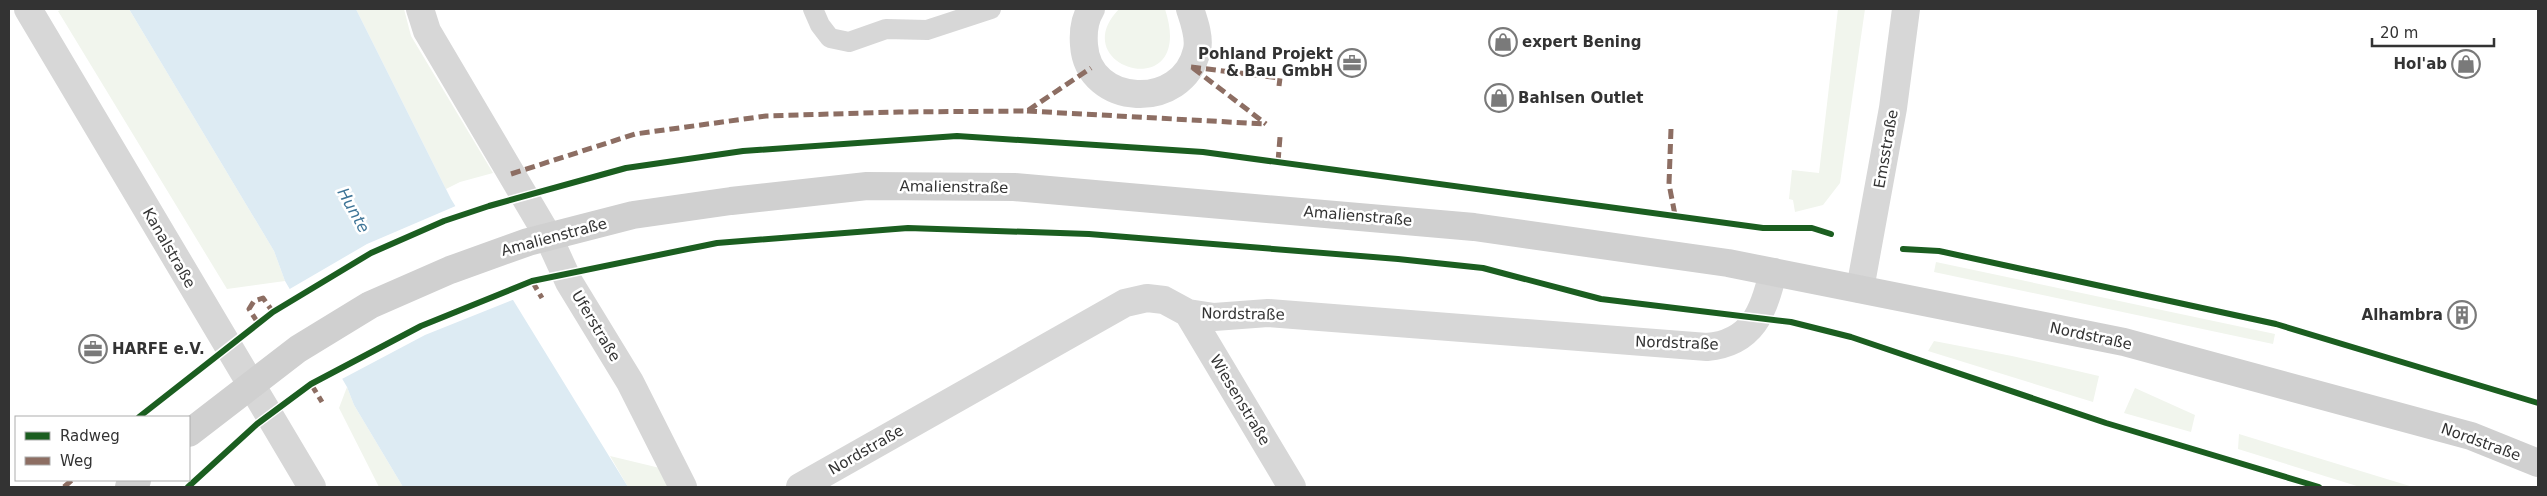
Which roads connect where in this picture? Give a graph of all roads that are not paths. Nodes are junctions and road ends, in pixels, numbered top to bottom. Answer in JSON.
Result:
{"nodes":[{"id":1,"x":28,"y":9,"type":"edge"},
{"id":2,"x":420,"y":9,"type":"edge"},
{"id":3,"x":813,"y":9,"type":"edge"},
{"id":4,"x":991,"y":9,"type":"edge"},
{"id":5,"x":1091,"y":9,"type":"edge"},
{"id":6,"x":1190,"y":9,"type":"edge"},
{"id":7,"x":1906,"y":9,"type":"edge"},
{"id":8,"x":1773,"y":272,"type":"junction"},
{"id":9,"x":1860,"y":289,"type":"junction"},
{"id":10,"x":1188,"y":313,"type":"junction"},
{"id":11,"x":190,"y":432,"type":"edge"},
{"id":12,"x":2538,"y":463,"type":"edge"},
{"id":13,"x":312,"y":487,"type":"edge"},
{"id":14,"x":682,"y":487,"type":"edge"},
{"id":15,"x":800,"y":487,"type":"edge"},
{"id":16,"x":1292,"y":487,"type":"edge"}],
"edges":[{"from":1,"to":13,"type":"street","name":"Kanalstraße"},
{"from":2,"to":14,"type":"street","name":"Uferstraße"},
{"from":3,"to":4,"type":"lane"},
{"from":5,"to":6,"type":"street"},
{"from":7,"to":9,"type":"street","name":"Emsstraße"},
{"from":8,"to":9,"type":"street","name":"Nordstraße"},
{"from":8,"to":10,"type":"street","name":"Nordstraße"},
{"from":8,"to":11,"type":"street","name":"Amalienstraße"},
{"from":9,"to":12,"type":"street","name":"Nordstraße"},
{"from":10,"to":15,"type":"street","name":"Nordstraße"},
{"from":10,"to":16,"type":"street","name":"Wiesenstraße"}]}
